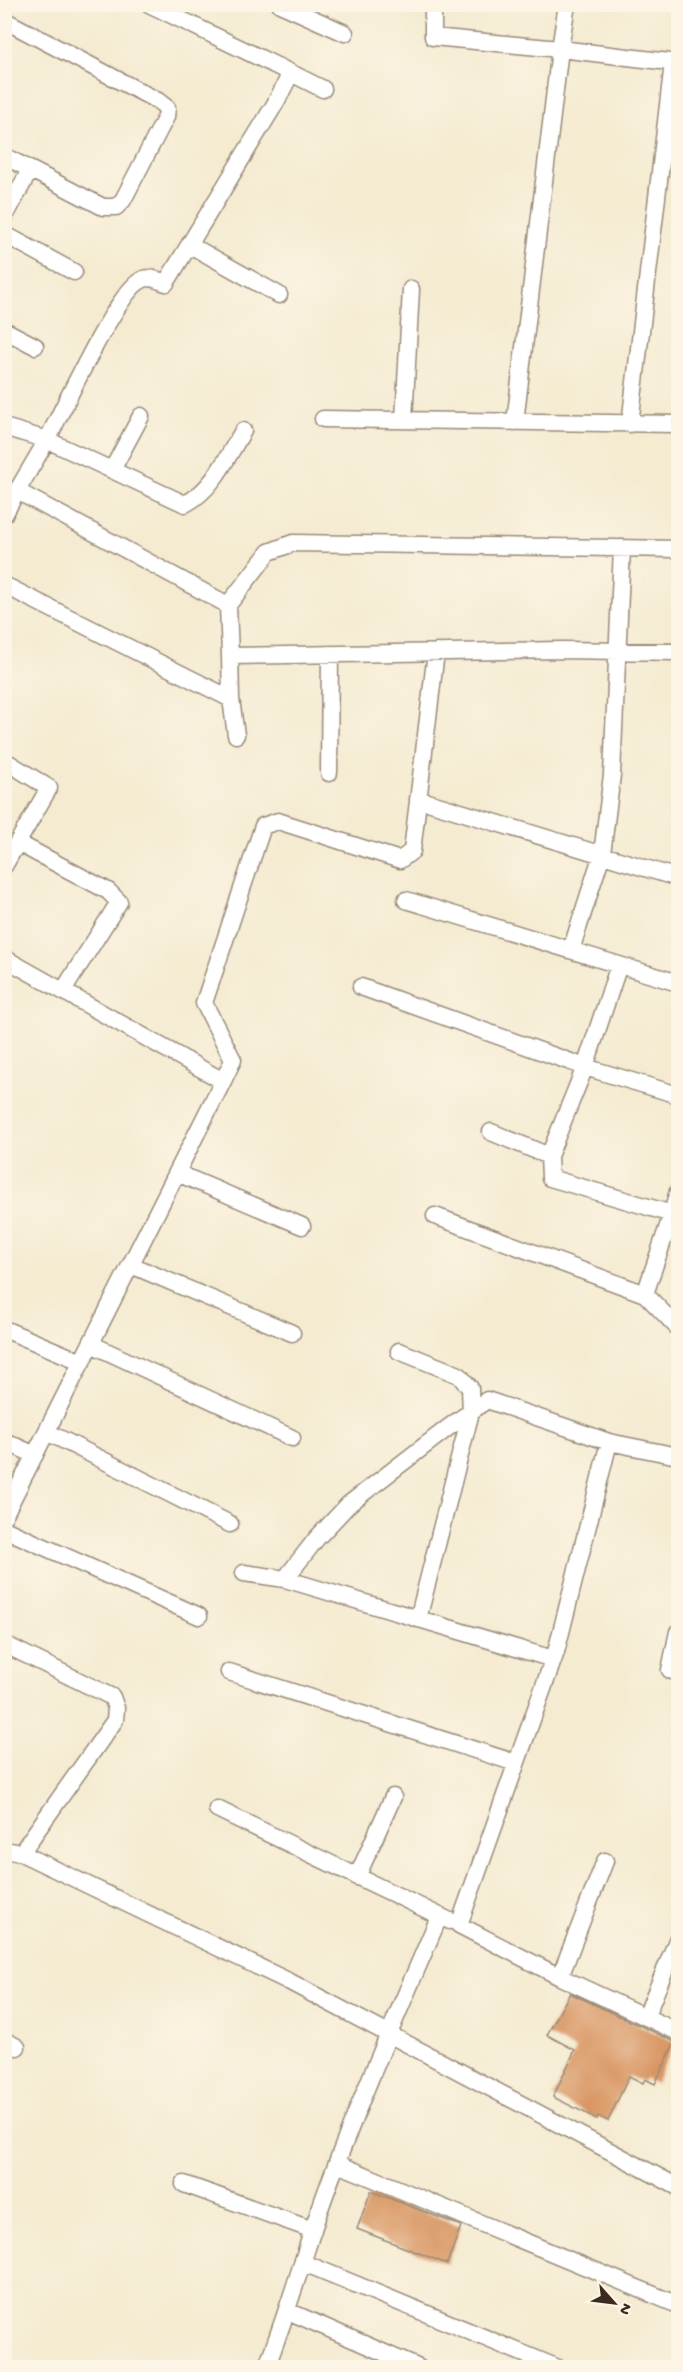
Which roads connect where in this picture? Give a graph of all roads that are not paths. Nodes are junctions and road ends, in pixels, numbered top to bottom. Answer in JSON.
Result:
{"nodes":[{"id":1,"x":149,"y":4,"type":"edge"},
{"id":2,"x":280,"y":4,"type":"edge"},
{"id":3,"x":433,"y":4,"type":"edge"},
{"id":4,"x":567,"y":4,"type":"edge"},
{"id":5,"x":4,"y":20,"type":"edge"},
{"id":6,"x":345,"y":33,"type":"dead end"},
{"id":7,"x":560,"y":50,"type":"junction"},
{"id":8,"x":676,"y":63,"type":"edge"},
{"id":9,"x":291,"y":73,"type":"junction"},
{"id":10,"x":322,"y":89,"type":"dead end"},
{"id":11,"x":4,"y":156,"type":"edge"},
{"id":12,"x":30,"y":170,"type":"junction"},
{"id":13,"x":4,"y":218,"type":"edge"},
{"id":14,"x":4,"y":234,"type":"edge"},
{"id":15,"x":190,"y":244,"type":"junction"},
{"id":16,"x":74,"y":272,"type":"dead end"},
{"id":17,"x":411,"y":289,"type":"dead end"},
{"id":18,"x":279,"y":296,"type":"dead end"},
{"id":19,"x":4,"y":330,"type":"edge"},
{"id":20,"x":35,"y":346,"type":"dead end"},
{"id":21,"x":141,"y":416,"type":"dead end"},
{"id":22,"x":323,"y":419,"type":"dead end"},
{"id":23,"x":404,"y":420,"type":"junction"},
{"id":24,"x":515,"y":422,"type":"junction"},
{"id":25,"x":630,"y":423,"type":"junction"},
{"id":26,"x":678,"y":424,"type":"edge"},
{"id":27,"x":4,"y":427,"type":"edge"},
{"id":28,"x":243,"y":431,"type":"dead end"},
{"id":29,"x":47,"y":440,"type":"junction"},
{"id":30,"x":112,"y":470,"type":"junction"},
{"id":31,"x":17,"y":491,"type":"junction"},
{"id":32,"x":4,"y":515,"type":"edge"},
{"id":33,"x":622,"y":548,"type":"junction"},
{"id":34,"x":678,"y":549,"type":"edge"},
{"id":35,"x":4,"y":585,"type":"edge"},
{"id":36,"x":228,"y":605,"type":"junction"},
{"id":37,"x":436,"y":652,"type":"junction"},
{"id":38,"x":617,"y":652,"type":"junction"},
{"id":39,"x":678,"y":652,"type":"edge"},
{"id":40,"x":330,"y":654,"type":"junction"},
{"id":41,"x":230,"y":656,"type":"junction"},
{"id":42,"x":231,"y":699,"type":"junction"},
{"id":43,"x":236,"y":735,"type":"dead end"},
{"id":44,"x":4,"y":760,"type":"edge"},
{"id":45,"x":329,"y":773,"type":"dead end"},
{"id":46,"x":418,"y":799,"type":"junction"},
{"id":47,"x":18,"y":843,"type":"junction"},
{"id":48,"x":602,"y":855,"type":"junction"},
{"id":49,"x":4,"y":866,"type":"edge"},
{"id":50,"x":678,"y":878,"type":"edge"},
{"id":51,"x":406,"y":900,"type":"dead end"},
{"id":52,"x":571,"y":950,"type":"junction"},
{"id":53,"x":4,"y":958,"type":"edge"},
{"id":54,"x":619,"y":965,"type":"junction"},
{"id":55,"x":678,"y":983,"type":"edge"},
{"id":56,"x":361,"y":987,"type":"dead end"},
{"id":57,"x":63,"y":991,"type":"junction"},
{"id":58,"x":585,"y":1067,"type":"junction"},
{"id":59,"x":224,"y":1081,"type":"junction"},
{"id":60,"x":678,"y":1095,"type":"edge"},
{"id":61,"x":492,"y":1132,"type":"dead end"},
{"id":62,"x":549,"y":1156,"type":"junction"},
{"id":63,"x":177,"y":1173,"type":"junction"},
{"id":64,"x":678,"y":1191,"type":"edge"},
{"id":65,"x":675,"y":1215,"type":"edge"},
{"id":66,"x":435,"y":1216,"type":"dead end"},
{"id":67,"x":302,"y":1226,"type":"dead end"},
{"id":68,"x":131,"y":1264,"type":"junction"},
{"id":69,"x":645,"y":1294,"type":"junction"},
{"id":70,"x":678,"y":1328,"type":"edge"},
{"id":71,"x":4,"y":1329,"type":"edge"},
{"id":72,"x":292,"y":1333,"type":"dead end"},
{"id":73,"x":91,"y":1344,"type":"junction"},
{"id":74,"x":399,"y":1351,"type":"dead end"},
{"id":75,"x":82,"y":1362,"type":"junction"},
{"id":76,"x":471,"y":1412,"type":"junction"},
{"id":77,"x":47,"y":1432,"type":"junction"},
{"id":78,"x":292,"y":1438,"type":"dead end"},
{"id":79,"x":4,"y":1441,"type":"edge"},
{"id":80,"x":609,"y":1442,"type":"junction"},
{"id":81,"x":35,"y":1455,"type":"junction"},
{"id":82,"x":678,"y":1456,"type":"edge"},
{"id":83,"x":4,"y":1516,"type":"edge"},
{"id":84,"x":230,"y":1524,"type":"dead end"},
{"id":85,"x":4,"y":1528,"type":"edge"},
{"id":86,"x":244,"y":1573,"type":"dead end"},
{"id":87,"x":285,"y":1580,"type":"junction"},
{"id":88,"x":199,"y":1616,"type":"dead end"},
{"id":89,"x":418,"y":1618,"type":"junction"},
{"id":90,"x":678,"y":1632,"type":"edge"},
{"id":91,"x":4,"y":1644,"type":"edge"},
{"id":92,"x":553,"y":1659,"type":"junction"},
{"id":93,"x":229,"y":1672,"type":"dead end"},
{"id":94,"x":678,"y":1673,"type":"edge"},
{"id":95,"x":516,"y":1764,"type":"junction"},
{"id":96,"x":393,"y":1797,"type":"dead end"},
{"id":97,"x":217,"y":1809,"type":"dead end"},
{"id":98,"x":4,"y":1850,"type":"edge"},
{"id":99,"x":21,"y":1853,"type":"junction"},
{"id":100,"x":605,"y":1861,"type":"dead end"},
{"id":101,"x":357,"y":1877,"type":"junction"},
{"id":102,"x":439,"y":1917,"type":"junction"},
{"id":103,"x":459,"y":1925,"type":"junction"},
{"id":104,"x":678,"y":1938,"type":"edge"},
{"id":105,"x":560,"y":1977,"type":"junction"},
{"id":106,"x":646,"y":2016,"type":"junction"},
{"id":107,"x":678,"y":2032,"type":"edge"},
{"id":108,"x":389,"y":2033,"type":"junction"},
{"id":109,"x":338,"y":2164,"type":"junction"},
{"id":110,"x":184,"y":2184,"type":"dead end"},
{"id":111,"x":678,"y":2187,"type":"edge"},
{"id":112,"x":313,"y":2230,"type":"junction"},
{"id":113,"x":304,"y":2263,"type":"junction"},
{"id":114,"x":678,"y":2305,"type":"edge"},
{"id":115,"x":288,"y":2311,"type":"junction"},
{"id":116,"x":266,"y":2367,"type":"edge"},
{"id":117,"x":419,"y":2367,"type":"edge"},
{"id":118,"x":558,"y":2367,"type":"edge"}],
"edges":[{"from":1,"to":9,"type":"street"},
{"from":2,"to":6,"type":"street"},
{"from":3,"to":7,"type":"street"},
{"from":4,"to":7,"type":"street"},
{"from":5,"to":12,"type":"street"},
{"from":7,"to":8,"type":"street"},
{"from":7,"to":24,"type":"street"},
{"from":8,"to":25,"type":"street"},
{"from":9,"to":10,"type":"street"},
{"from":9,"to":15,"type":"street"},
{"from":11,"to":12,"type":"street"},
{"from":12,"to":13,"type":"street"},
{"from":14,"to":16,"type":"street"},
{"from":15,"to":18,"type":"street"},
{"from":15,"to":29,"type":"street"},
{"from":17,"to":23,"type":"street"},
{"from":19,"to":20,"type":"street"},
{"from":21,"to":30,"type":"street"},
{"from":22,"to":23,"type":"street"},
{"from":23,"to":24,"type":"street"},
{"from":24,"to":25,"type":"street"},
{"from":25,"to":26,"type":"street"},
{"from":27,"to":29,"type":"street"},
{"from":28,"to":30,"type":"street"},
{"from":29,"to":30,"type":"street"},
{"from":29,"to":31,"type":"street"},
{"from":31,"to":32,"type":"street"},
{"from":31,"to":36,"type":"street"},
{"from":33,"to":34,"type":"street"},
{"from":33,"to":36,"type":"street"},
{"from":33,"to":38,"type":"street"},
{"from":35,"to":42,"type":"street"},
{"from":36,"to":41,"type":"street"},
{"from":37,"to":38,"type":"street"},
{"from":37,"to":40,"type":"street"},
{"from":37,"to":46,"type":"street"},
{"from":38,"to":39,"type":"street"},
{"from":38,"to":48,"type":"street"},
{"from":40,"to":41,"type":"street"},
{"from":40,"to":45,"type":"street"},
{"from":41,"to":42,"type":"street"},
{"from":42,"to":43,"type":"street"},
{"from":44,"to":47,"type":"street"},
{"from":46,"to":48,"type":"street"},
{"from":46,"to":59,"type":"street"},
{"from":47,"to":49,"type":"street"},
{"from":47,"to":57,"type":"street"},
{"from":48,"to":50,"type":"street"},
{"from":48,"to":52,"type":"street"},
{"from":51,"to":52,"type":"street"},
{"from":52,"to":54,"type":"street"},
{"from":53,"to":57,"type":"street"},
{"from":54,"to":55,"type":"street"},
{"from":54,"to":58,"type":"street"},
{"from":56,"to":58,"type":"street"},
{"from":57,"to":59,"type":"street"},
{"from":58,"to":60,"type":"street"},
{"from":58,"to":62,"type":"street"},
{"from":59,"to":63,"type":"street"},
{"from":61,"to":62,"type":"street"},
{"from":62,"to":65,"type":"street"},
{"from":63,"to":67,"type":"street"},
{"from":63,"to":68,"type":"street"},
{"from":64,"to":65,"type":"street"},
{"from":65,"to":69,"type":"street"},
{"from":66,"to":69,"type":"street"},
{"from":68,"to":72,"type":"street"},
{"from":68,"to":73,"type":"street"},
{"from":69,"to":70,"type":"street"},
{"from":71,"to":75,"type":"street"},
{"from":73,"to":75,"type":"street"},
{"from":73,"to":78,"type":"street"},
{"from":74,"to":76,"type":"street"},
{"from":75,"to":77,"type":"street"},
{"from":76,"to":80,"type":"street"},
{"from":76,"to":87,"type":"street"},
{"from":76,"to":89,"type":"street"},
{"from":77,"to":81,"type":"street"},
{"from":77,"to":84,"type":"street"},
{"from":79,"to":81,"type":"street"},
{"from":80,"to":82,"type":"street"},
{"from":80,"to":92,"type":"street"},
{"from":81,"to":83,"type":"street"},
{"from":85,"to":88,"type":"street"},
{"from":86,"to":87,"type":"street"},
{"from":87,"to":89,"type":"street"},
{"from":89,"to":92,"type":"street"},
{"from":90,"to":94,"type":"street"},
{"from":91,"to":99,"type":"street"},
{"from":92,"to":95,"type":"street"},
{"from":93,"to":95,"type":"street"},
{"from":95,"to":103,"type":"street"},
{"from":96,"to":101,"type":"street"},
{"from":97,"to":101,"type":"street"},
{"from":98,"to":99,"type":"street"},
{"from":99,"to":108,"type":"street"},
{"from":100,"to":105,"type":"street"},
{"from":101,"to":102,"type":"street"},
{"from":102,"to":103,"type":"street"},
{"from":102,"to":108,"type":"street"},
{"from":103,"to":105,"type":"street"},
{"from":104,"to":106,"type":"street"},
{"from":105,"to":106,"type":"street"},
{"from":106,"to":107,"type":"street"},
{"from":108,"to":109,"type":"street"},
{"from":108,"to":111,"type":"street"},
{"from":109,"to":112,"type":"street"},
{"from":109,"to":114,"type":"street"},
{"from":110,"to":112,"type":"street"},
{"from":112,"to":113,"type":"street"},
{"from":113,"to":115,"type":"street"},
{"from":113,"to":118,"type":"street"},
{"from":115,"to":116,"type":"street"},
{"from":115,"to":117,"type":"street"}]}
